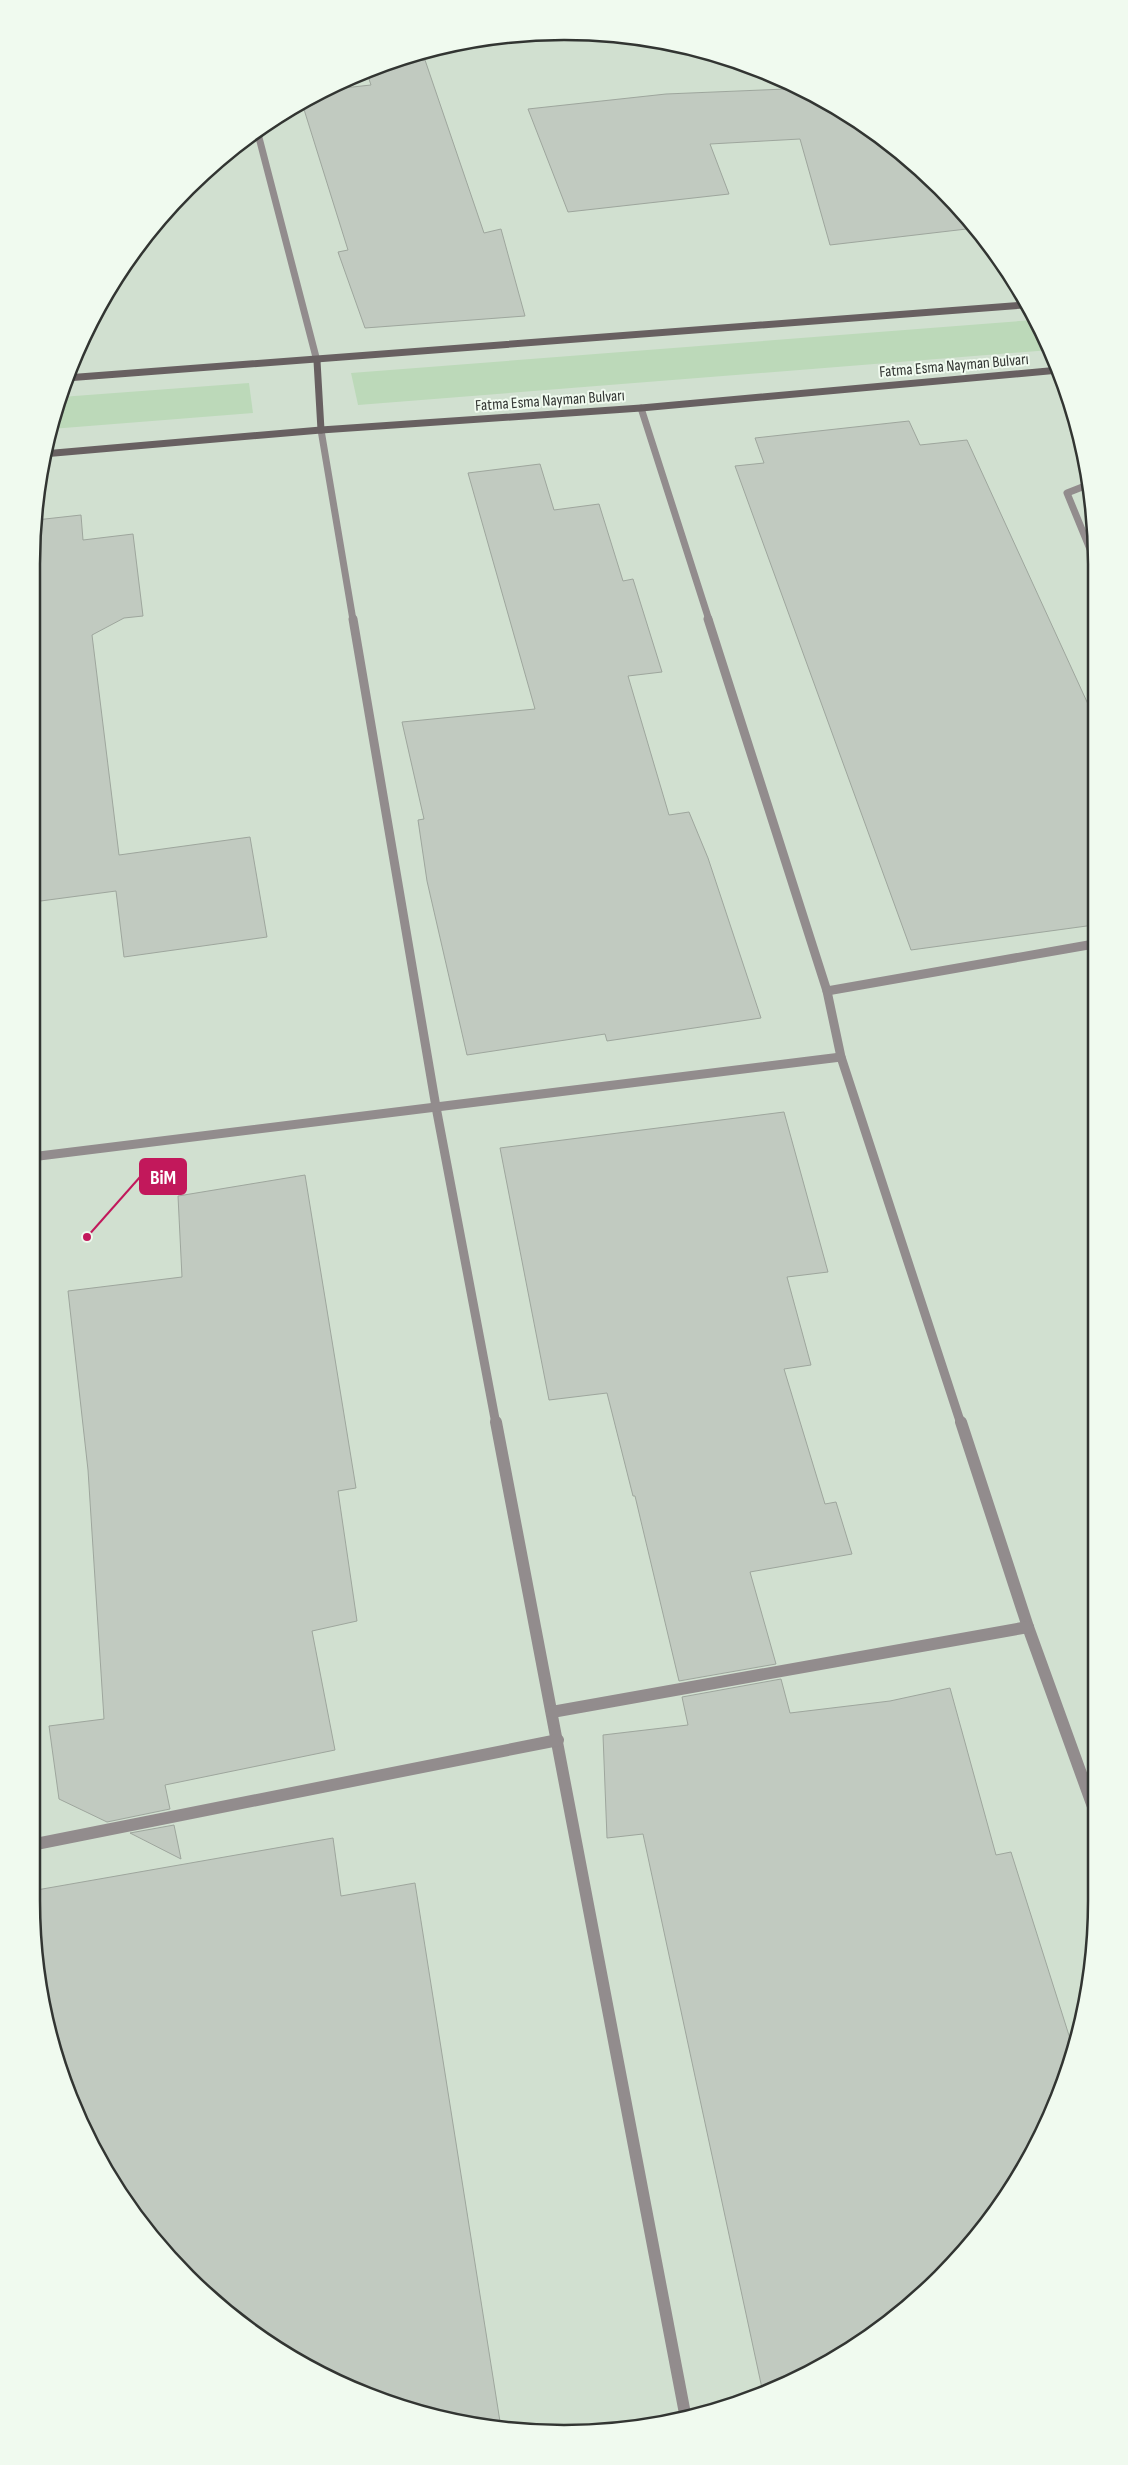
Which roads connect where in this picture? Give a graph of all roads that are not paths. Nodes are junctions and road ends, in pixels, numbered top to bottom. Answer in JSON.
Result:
{"nodes":[{"id":1,"x":259,"y":138,"type":"edge"},
{"id":2,"x":1020,"y":305,"type":"edge"},
{"id":3,"x":317,"y":361,"type":"junction"},
{"id":4,"x":1051,"y":371,"type":"edge"},
{"id":5,"x":75,"y":377,"type":"edge"},
{"id":6,"x":641,"y":408,"type":"junction"},
{"id":7,"x":321,"y":430,"type":"junction"},
{"id":8,"x":52,"y":453,"type":"edge"},
{"id":9,"x":1082,"y":487,"type":"edge"},
{"id":10,"x":1087,"y":543,"type":"edge"},
{"id":11,"x":1088,"y":945,"type":"edge"},
{"id":12,"x":827,"y":992,"type":"junction"},
{"id":13,"x":841,"y":1057,"type":"junction"},
{"id":14,"x":436,"y":1107,"type":"junction"},
{"id":15,"x":40,"y":1157,"type":"edge"},
{"id":16,"x":1028,"y":1626,"type":"junction"},
{"id":17,"x":552,"y":1712,"type":"junction"},
{"id":18,"x":558,"y":1740,"type":"junction"},
{"id":19,"x":1088,"y":1792,"type":"edge"},
{"id":20,"x":40,"y":1843,"type":"edge"},
{"id":21,"x":684,"y":2411,"type":"edge"}],
"edges":[{"from":1,"to":3,"type":"street"},
{"from":2,"to":3,"type":"main road"},
{"from":3,"to":5,"type":"main road"},
{"from":3,"to":7,"type":"main road"},
{"from":4,"to":6,"type":"main road","name":"Fatma Esma Nayman Bulvarı"},
{"from":6,"to":7,"type":"main road","name":"Fatma Esma Nayman Bulvarı"},
{"from":6,"to":12,"type":"street"},
{"from":7,"to":8,"type":"main road","name":"Fatma Esma Nayman Bulvarı"},
{"from":7,"to":14,"type":"street"},
{"from":9,"to":10,"type":"street"},
{"from":11,"to":12,"type":"street"},
{"from":12,"to":13,"type":"street"},
{"from":13,"to":14,"type":"street"},
{"from":13,"to":16,"type":"street"},
{"from":14,"to":15,"type":"street"},
{"from":14,"to":17,"type":"street"},
{"from":16,"to":17,"type":"street"},
{"from":16,"to":19,"type":"street"},
{"from":17,"to":18,"type":"street"},
{"from":18,"to":20,"type":"street"},
{"from":18,"to":21,"type":"street"}]}
